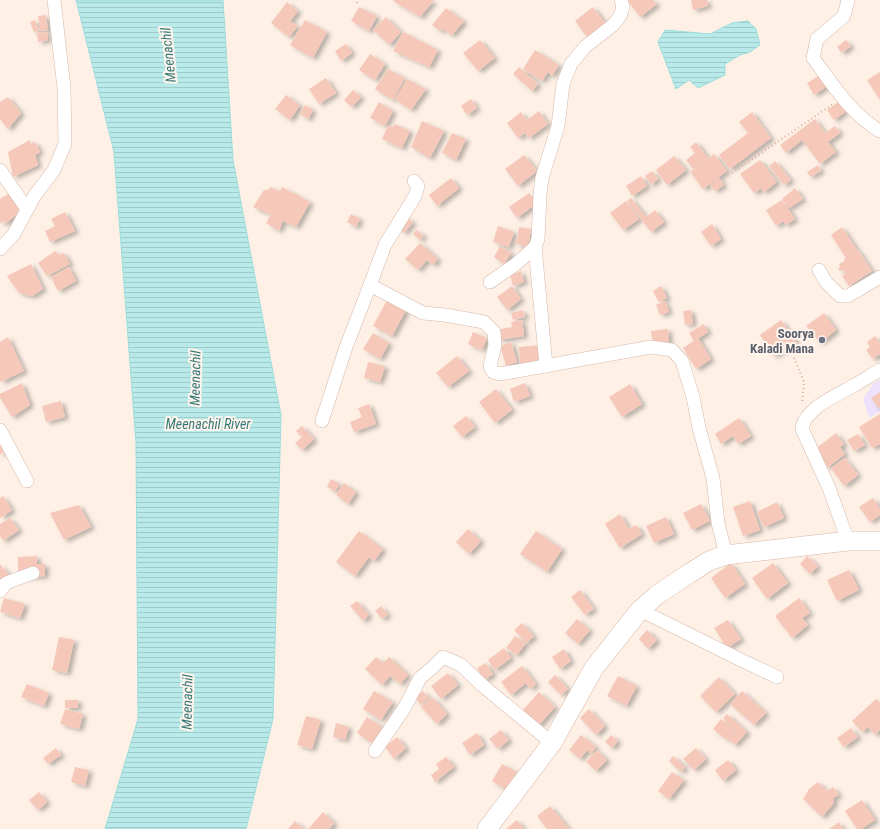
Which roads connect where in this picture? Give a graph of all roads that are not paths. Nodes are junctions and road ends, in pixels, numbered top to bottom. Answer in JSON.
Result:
{"nodes":[{"id":1,"x":54,"y":0,"type":"edge"},
{"id":2,"x":621,"y":0,"type":"edge"},
{"id":3,"x":848,"y":0,"type":"edge"},
{"id":4,"x":880,"y":132,"type":"edge"},
{"id":5,"x":0,"y":170,"type":"edge"},
{"id":6,"x":414,"y":182,"type":"dead end"},
{"id":7,"x":27,"y":209,"type":"junction"},
{"id":8,"x":535,"y":247,"type":"junction"},
{"id":9,"x":0,"y":249,"type":"edge"},
{"id":10,"x":819,"y":270,"type":"dead end"},
{"id":11,"x":880,"y":277,"type":"edge"},
{"id":12,"x":490,"y":282,"type":"dead end"},
{"id":13,"x":370,"y":285,"type":"junction"},
{"id":14,"x":546,"y":366,"type":"junction"},
{"id":15,"x":880,"y":370,"type":"edge"},
{"id":16,"x":322,"y":420,"type":"dead end"},
{"id":17,"x":0,"y":430,"type":"edge"},
{"id":18,"x":27,"y":481,"type":"dead end"},
{"id":19,"x":848,"y":541,"type":"junction"},
{"id":20,"x":880,"y":541,"type":"edge"},
{"id":21,"x":726,"y":555,"type":"junction"},
{"id":22,"x":33,"y":573,"type":"dead end"},
{"id":23,"x":0,"y":591,"type":"edge"},
{"id":24,"x":640,"y":610,"type":"junction"},
{"id":25,"x":777,"y":677,"type":"dead end"},
{"id":26,"x":552,"y":743,"type":"junction"},
{"id":27,"x":375,"y":751,"type":"dead end"},
{"id":28,"x":487,"y":829,"type":"edge"}],
"edges":[{"from":1,"to":7,"type":"street"},
{"from":2,"to":8,"type":"street"},
{"from":3,"to":4,"type":"street"},
{"from":5,"to":7,"type":"street"},
{"from":6,"to":13,"type":"street"},
{"from":7,"to":9,"type":"street"},
{"from":8,"to":12,"type":"street"},
{"from":8,"to":14,"type":"street"},
{"from":10,"to":11,"type":"street"},
{"from":13,"to":14,"type":"street"},
{"from":13,"to":16,"type":"street"},
{"from":14,"to":21,"type":"street"},
{"from":15,"to":19,"type":"street"},
{"from":17,"to":18,"type":"street"},
{"from":19,"to":20,"type":"main road"},
{"from":19,"to":21,"type":"main road"},
{"from":21,"to":24,"type":"main road"},
{"from":22,"to":23,"type":"street"},
{"from":24,"to":25,"type":"street"},
{"from":24,"to":26,"type":"main road"},
{"from":26,"to":27,"type":"street"},
{"from":26,"to":28,"type":"main road"}]}
